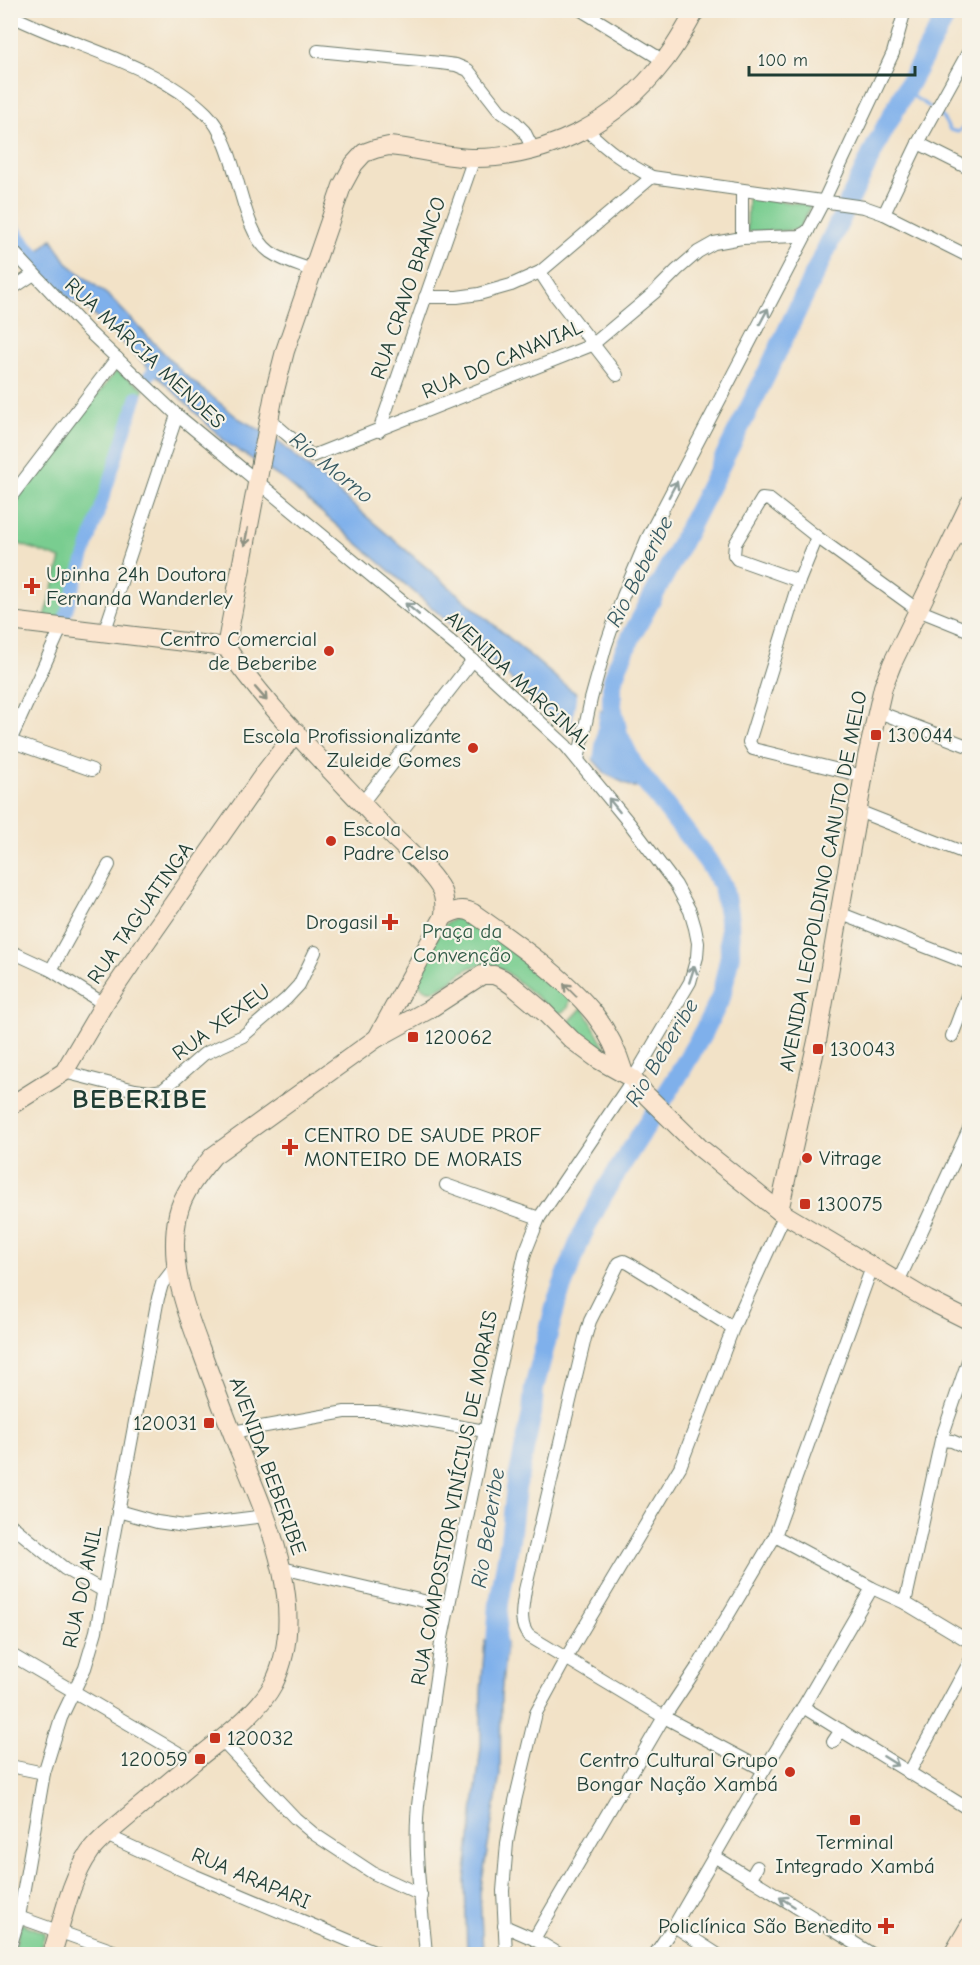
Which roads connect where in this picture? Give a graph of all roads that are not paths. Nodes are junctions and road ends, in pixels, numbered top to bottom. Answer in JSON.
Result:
{"nodes":[{"id":1,"x":581,"y":10,"type":"edge"},
{"id":2,"x":696,"y":10,"type":"edge"},
{"id":3,"x":904,"y":11,"type":"edge"},
{"id":4,"x":10,"y":15,"type":"edge"},
{"id":5,"x":969,"y":49,"type":"edge"},
{"id":6,"x":318,"y":51,"type":"dead end"},
{"id":7,"x":664,"y":61,"type":"junction"},
{"id":8,"x":587,"y":130,"type":"junction"},
{"id":9,"x":918,"y":143,"type":"junction"},
{"id":10,"x":534,"y":151,"type":"junction"},
{"id":11,"x":474,"y":158,"type":"junction"},
{"id":12,"x":969,"y":169,"type":"edge"},
{"id":13,"x":652,"y":177,"type":"junction"},
{"id":14,"x":742,"y":190,"type":"junction"},
{"id":15,"x":824,"y":201,"type":"junction"},
{"id":16,"x":884,"y":214,"type":"junction"},
{"id":17,"x":808,"y":231,"type":"junction"},
{"id":18,"x":742,"y":238,"type":"junction"},
{"id":19,"x":10,"y":248,"type":"edge"},
{"id":20,"x":969,"y":257,"type":"edge"},
{"id":21,"x":312,"y":270,"type":"junction"},
{"id":22,"x":540,"y":272,"type":"junction"},
{"id":23,"x":34,"y":274,"type":"junction"},
{"id":24,"x":10,"y":290,"type":"edge"},
{"id":25,"x":425,"y":297,"type":"junction"},
{"id":26,"x":592,"y":345,"type":"junction"},
{"id":27,"x":117,"y":358,"type":"junction"},
{"id":28,"x":616,"y":375,"type":"dead end"},
{"id":29,"x":177,"y":415,"type":"junction"},
{"id":30,"x":268,"y":425,"type":"junction"},
{"id":31,"x":379,"y":431,"type":"junction"},
{"id":32,"x":258,"y":474,"type":"junction"},
{"id":33,"x":10,"y":498,"type":"edge"},
{"id":34,"x":969,"y":503,"type":"edge"},
{"id":35,"x":818,"y":537,"type":"junction"},
{"id":36,"x":962,"y":537,"type":"edge"},
{"id":37,"x":799,"y":581,"type":"junction"},
{"id":38,"x":918,"y":610,"type":"junction"},
{"id":39,"x":10,"y":621,"type":"edge"},
{"id":40,"x":61,"y":628,"type":"junction"},
{"id":41,"x":969,"y":631,"type":"edge"},
{"id":42,"x":104,"y":633,"type":"junction"},
{"id":43,"x":226,"y":647,"type":"junction"},
{"id":44,"x":473,"y":660,"type":"junction"},
{"id":45,"x":876,"y":711,"type":"junction"},
{"id":46,"x":296,"y":732,"type":"junction"},
{"id":47,"x":10,"y":741,"type":"edge"},
{"id":48,"x":969,"y":747,"type":"edge"},
{"id":49,"x":579,"y":756,"type":"junction"},
{"id":50,"x":92,"y":770,"type":"dead end"},
{"id":51,"x":863,"y":776,"type":"junction"},
{"id":52,"x":362,"y":803,"type":"junction"},
{"id":53,"x":858,"y":811,"type":"junction"},
{"id":54,"x":969,"y":855,"type":"edge"},
{"id":55,"x":109,"y":866,"type":"dead end"},
{"id":56,"x":839,"y":913,"type":"junction"},
{"id":57,"x":444,"y":916,"type":"junction"},
{"id":58,"x":10,"y":951,"type":"edge"},
{"id":59,"x":315,"y":952,"type":"dead end"},
{"id":60,"x":969,"y":964,"type":"edge"},
{"id":61,"x":51,"y":970,"type":"junction"},
{"id":62,"x":407,"y":982,"type":"junction"},
{"id":63,"x":969,"y":988,"type":"edge"},
{"id":64,"x":104,"y":1004,"type":"junction"},
{"id":65,"x":428,"y":1010,"type":"junction"},
{"id":66,"x":595,"y":1015,"type":"junction"},
{"id":67,"x":952,"y":1036,"type":"dead end"},
{"id":68,"x":376,"y":1038,"type":"junction"},
{"id":69,"x":572,"y":1040,"type":"junction"},
{"id":70,"x":64,"y":1072,"type":"junction"},
{"id":71,"x":628,"y":1076,"type":"junction"},
{"id":72,"x":10,"y":1106,"type":"edge"},
{"id":73,"x":969,"y":1127,"type":"edge"},
{"id":74,"x":446,"y":1185,"type":"dead end"},
{"id":75,"x":782,"y":1212,"type":"junction"},
{"id":76,"x":539,"y":1218,"type":"junction"},
{"id":77,"x":175,"y":1267,"type":"junction"},
{"id":78,"x":872,"y":1267,"type":"junction"},
{"id":79,"x":898,"y":1282,"type":"junction"},
{"id":80,"x":969,"y":1321,"type":"edge"},
{"id":81,"x":733,"y":1328,"type":"junction"},
{"id":82,"x":969,"y":1355,"type":"edge"},
{"id":83,"x":485,"y":1431,"type":"junction"},
{"id":84,"x":232,"y":1432,"type":"junction"},
{"id":85,"x":940,"y":1440,"type":"junction"},
{"id":86,"x":969,"y":1449,"type":"edge"},
{"id":87,"x":118,"y":1511,"type":"junction"},
{"id":88,"x":265,"y":1516,"type":"junction"},
{"id":89,"x":10,"y":1524,"type":"edge"},
{"id":90,"x":775,"y":1536,"type":"junction"},
{"id":91,"x":282,"y":1568,"type":"junction"},
{"id":92,"x":872,"y":1588,"type":"junction"},
{"id":93,"x":102,"y":1590,"type":"junction"},
{"id":94,"x":905,"y":1604,"type":"junction"},
{"id":95,"x":449,"y":1607,"type":"junction"},
{"id":96,"x":969,"y":1642,"type":"edge"},
{"id":97,"x":566,"y":1659,"type":"junction"},
{"id":98,"x":13,"y":1660,"type":"edge"},
{"id":99,"x":969,"y":1661,"type":"edge"},
{"id":100,"x":74,"y":1690,"type":"junction"},
{"id":101,"x":803,"y":1707,"type":"junction"},
{"id":102,"x":664,"y":1717,"type":"junction"},
{"id":103,"x":841,"y":1730,"type":"junction"},
{"id":104,"x":221,"y":1740,"type":"junction"},
{"id":105,"x":833,"y":1742,"type":"dead end"},
{"id":106,"x":194,"y":1761,"type":"junction"},
{"id":107,"x":10,"y":1766,"type":"edge"},
{"id":108,"x":764,"y":1770,"type":"junction"},
{"id":109,"x":44,"y":1773,"type":"junction"},
{"id":110,"x":909,"y":1773,"type":"junction"},
{"id":111,"x":969,"y":1810,"type":"edge"},
{"id":112,"x":106,"y":1835,"type":"junction"},
{"id":113,"x":714,"y":1856,"type":"junction"},
{"id":114,"x":757,"y":1867,"type":"dead end"},
{"id":115,"x":750,"y":1879,"type":"junction"},
{"id":116,"x":421,"y":1895,"type":"junction"},
{"id":117,"x":15,"y":1916,"type":"edge"},
{"id":118,"x":969,"y":1925,"type":"edge"},
{"id":119,"x":504,"y":1926,"type":"junction"},
{"id":120,"x":674,"y":1926,"type":"junction"},
{"id":121,"x":59,"y":1931,"type":"junction"},
{"id":122,"x":534,"y":1939,"type":"junction"},
{"id":123,"x":10,"y":1948,"type":"edge"},
{"id":124,"x":52,"y":1954,"type":"edge"},
{"id":125,"x":122,"y":1954,"type":"edge"},
{"id":126,"x":381,"y":1954,"type":"edge"},
{"id":127,"x":426,"y":1954,"type":"edge"},
{"id":128,"x":506,"y":1954,"type":"edge"},
{"id":129,"x":559,"y":1954,"type":"edge"},
{"id":130,"x":655,"y":1954,"type":"edge"},
{"id":131,"x":717,"y":1954,"type":"edge"},
{"id":132,"x":872,"y":1954,"type":"edge"},
{"id":133,"x":953,"y":1954,"type":"edge"}],
"edges":[{"from":1,"to":7,"type":"street"},
{"from":2,"to":7,"type":"main road"},
{"from":3,"to":15,"type":"street"},
{"from":4,"to":21,"type":"street"},
{"from":5,"to":9,"type":"street"},
{"from":6,"to":10,"type":"street"},
{"from":7,"to":8,"type":"main road"},
{"from":8,"to":10,"type":"main road"},
{"from":8,"to":13,"type":"street"},
{"from":9,"to":12,"type":"street"},
{"from":9,"to":16,"type":"street"},
{"from":10,"to":11,"type":"main road"},
{"from":11,"to":21,"type":"main road"},
{"from":11,"to":25,"type":"street","name":"RUA CRAVO BRANCO"},
{"from":13,"to":14,"type":"street"},
{"from":13,"to":22,"type":"street"},
{"from":14,"to":15,"type":"street"},
{"from":14,"to":18,"type":"street"},
{"from":15,"to":16,"type":"street"},
{"from":15,"to":17,"type":"street"},
{"from":16,"to":20,"type":"street"},
{"from":17,"to":18,"type":"street","name":"RUA DO CANAVIAL"},
{"from":49,"to":17,"type":"street","one_way":true},
{"from":18,"to":26,"type":"street","name":"RUA DO CANAVIAL"},
{"from":19,"to":23,"type":"street","name":"RUA MÁRCIA MENDES"},
{"from":21,"to":30,"type":"main road"},
{"from":22,"to":25,"type":"street"},
{"from":22,"to":26,"type":"street"},
{"from":23,"to":24,"type":"street"},
{"from":23,"to":27,"type":"street","name":"RUA MÁRCIA MENDES"},
{"from":25,"to":31,"type":"street","name":"RUA CRAVO BRANCO"},
{"from":26,"to":28,"type":"street"},
{"from":26,"to":31,"type":"street","name":"RUA DO CANAVIAL"},
{"from":27,"to":29,"type":"street","name":"RUA MÁRCIA MENDES"},
{"from":27,"to":33,"type":"street"},
{"from":29,"to":32,"type":"street","name":"RUA MÁRCIA MENDES"},
{"from":29,"to":42,"type":"street"},
{"from":30,"to":31,"type":"street","name":"RUA DO CANAVIAL"},
{"from":30,"to":32,"type":"main road"},
{"from":32,"to":43,"type":"main road","one_way":true},
{"from":44,"to":32,"type":"street","name":"AVENIDA MARGINAL","one_way":true},
{"from":34,"to":36,"type":"main road","name":"AVENIDA LEOPOLDINO CANUTO DE MELO"},
{"from":35,"to":37,"type":"street"},
{"from":35,"to":37,"type":"street"},
{"from":35,"to":38,"type":"street"},
{"from":36,"to":38,"type":"main road","name":"AVENIDA LEOPOLDINO CANUTO DE MELO"},
{"from":37,"to":51,"type":"street"},
{"from":38,"to":41,"type":"street"},
{"from":38,"to":45,"type":"main road","name":"AVENIDA LEOPOLDINO CANUTO DE MELO"},
{"from":39,"to":40,"type":"main road"},
{"from":40,"to":42,"type":"main road"},
{"from":40,"to":47,"type":"street"},
{"from":42,"to":43,"type":"main road"},
{"from":43,"to":46,"type":"main road","one_way":true},
{"from":44,"to":49,"type":"street","name":"AVENIDA MARGINAL"},
{"from":44,"to":52,"type":"street"},
{"from":45,"to":48,"type":"street"},
{"from":45,"to":51,"type":"main road","name":"AVENIDA LEOPOLDINO CANUTO DE MELO"},
{"from":46,"to":52,"type":"main road"},
{"from":46,"to":64,"type":"main road","name":"RUA TAGUATINGA"},
{"from":47,"to":50,"type":"street"},
{"from":71,"to":49,"type":"street","name":"AVENIDA MARGINAL","one_way":true},
{"from":51,"to":53,"type":"main road","name":"AVENIDA LEOPOLDINO CANUTO DE MELO"},
{"from":52,"to":57,"type":"main road"},
{"from":53,"to":54,"type":"street"},
{"from":53,"to":56,"type":"main road","name":"AVENIDA LEOPOLDINO CANUTO DE MELO"},
{"from":55,"to":61,"type":"street"},
{"from":56,"to":60,"type":"street"},
{"from":56,"to":75,"type":"main road","name":"AVENIDA LEOPOLDINO CANUTO DE MELO"},
{"from":57,"to":62,"type":"main road","name":"AVENIDA BEBERIBE"},
{"from":66,"to":57,"type":"main road","one_way":true},
{"from":58,"to":61,"type":"street"},
{"from":59,"to":70,"type":"street","name":"RUA XEXEU"},
{"from":61,"to":64,"type":"street"},
{"from":62,"to":65,"type":"main road"},
{"from":62,"to":68,"type":"main road","name":"AVENIDA BEBERIBE"},
{"from":63,"to":67,"type":"street"},
{"from":64,"to":70,"type":"main road","name":"RUA TAGUATINGA"},
{"from":65,"to":68,"type":"main road","name":"AVENIDA BEBERIBE"},
{"from":65,"to":69,"type":"main road","name":"AVENIDA BEBERIBE"},
{"from":66,"to":69,"type":"main road"},
{"from":66,"to":71,"type":"main road"},
{"from":68,"to":77,"type":"main road","name":"AVENIDA BEBERIBE"},
{"from":69,"to":71,"type":"main road"},
{"from":70,"to":72,"type":"main road","name":"RUA TAGUATINGA"},
{"from":71,"to":75,"type":"main road"},
{"from":71,"to":76,"type":"street","name":"RUA COMPOSITOR VINÍCIUS DE MORAIS"},
{"from":73,"to":79,"type":"street"},
{"from":74,"to":76,"type":"street"},
{"from":75,"to":78,"type":"main road"},
{"from":75,"to":81,"type":"street"},
{"from":76,"to":83,"type":"street","name":"RUA COMPOSITOR VINÍCIUS DE MORAIS"},
{"from":77,"to":84,"type":"main road","name":"AVENIDA BEBERIBE"},
{"from":77,"to":87,"type":"street","name":"RUA DO ANIL"},
{"from":78,"to":79,"type":"main road"},
{"from":78,"to":90,"type":"street"},
{"from":79,"to":80,"type":"main road"},
{"from":81,"to":97,"type":"street"},
{"from":81,"to":97,"type":"street"},
{"from":82,"to":85,"type":"street"},
{"from":83,"to":84,"type":"street"},
{"from":83,"to":95,"type":"street","name":"RUA COMPOSITOR VINÍCIUS DE MORAIS"},
{"from":84,"to":88,"type":"main road","name":"AVENIDA BEBERIBE"},
{"from":85,"to":86,"type":"street"},
{"from":85,"to":94,"type":"street"},
{"from":87,"to":88,"type":"street"},
{"from":87,"to":93,"type":"street","name":"RUA DO ANIL"},
{"from":88,"to":91,"type":"main road","name":"AVENIDA BEBERIBE"},
{"from":89,"to":93,"type":"street"},
{"from":90,"to":92,"type":"street"},
{"from":90,"to":102,"type":"street"},
{"from":91,"to":95,"type":"street"},
{"from":91,"to":104,"type":"main road","name":"AVENIDA BEBERIBE"},
{"from":92,"to":94,"type":"street"},
{"from":92,"to":101,"type":"street"},
{"from":93,"to":100,"type":"street","name":"RUA DO ANIL"},
{"from":94,"to":96,"type":"street"},
{"from":95,"to":116,"type":"street","name":"RUA COMPOSITOR VINÍCIUS DE MORAIS"},
{"from":97,"to":102,"type":"street"},
{"from":97,"to":119,"type":"street"},
{"from":98,"to":100,"type":"street"},
{"from":99,"to":110,"type":"street"},
{"from":100,"to":106,"type":"street"},
{"from":100,"to":109,"type":"street","name":"RUA DO ANIL"},
{"from":101,"to":103,"type":"street"},
{"from":101,"to":108,"type":"street"},
{"from":102,"to":108,"type":"street"},
{"from":102,"to":122,"type":"street"},
{"from":103,"to":105,"type":"street"},
{"from":103,"to":110,"type":"street","one_way":true},
{"from":104,"to":106,"type":"main road","name":"AVENIDA BEBERIBE"},
{"from":104,"to":116,"type":"street"},
{"from":106,"to":112,"type":"main road","name":"AVENIDA BEBERIBE"},
{"from":107,"to":109,"type":"street"},
{"from":108,"to":113,"type":"street"},
{"from":109,"to":117,"type":"street","name":"RUA DO ANIL"},
{"from":110,"to":111,"type":"street"},
{"from":112,"to":121,"type":"main road","name":"AVENIDA BEBERIBE"},
{"from":112,"to":126,"type":"street","name":"RUA ARAPARI"},
{"from":113,"to":115,"type":"street"},
{"from":113,"to":120,"type":"street"},
{"from":114,"to":115,"type":"street"},
{"from":132,"to":115,"type":"street","one_way":true},
{"from":116,"to":127,"type":"street","name":"RUA COMPOSITOR VINÍCIUS DE MORAIS"},
{"from":117,"to":121,"type":"street"},
{"from":117,"to":123,"type":"street","name":"RUA DO ANIL"},
{"from":118,"to":133,"type":"main road"},
{"from":119,"to":122,"type":"street"},
{"from":119,"to":128,"type":"street"},
{"from":120,"to":130,"type":"street"},
{"from":120,"to":131,"type":"street"},
{"from":121,"to":124,"type":"main road","name":"AVENIDA BEBERIBE"},
{"from":121,"to":125,"type":"street"},
{"from":122,"to":129,"type":"street"}]}
